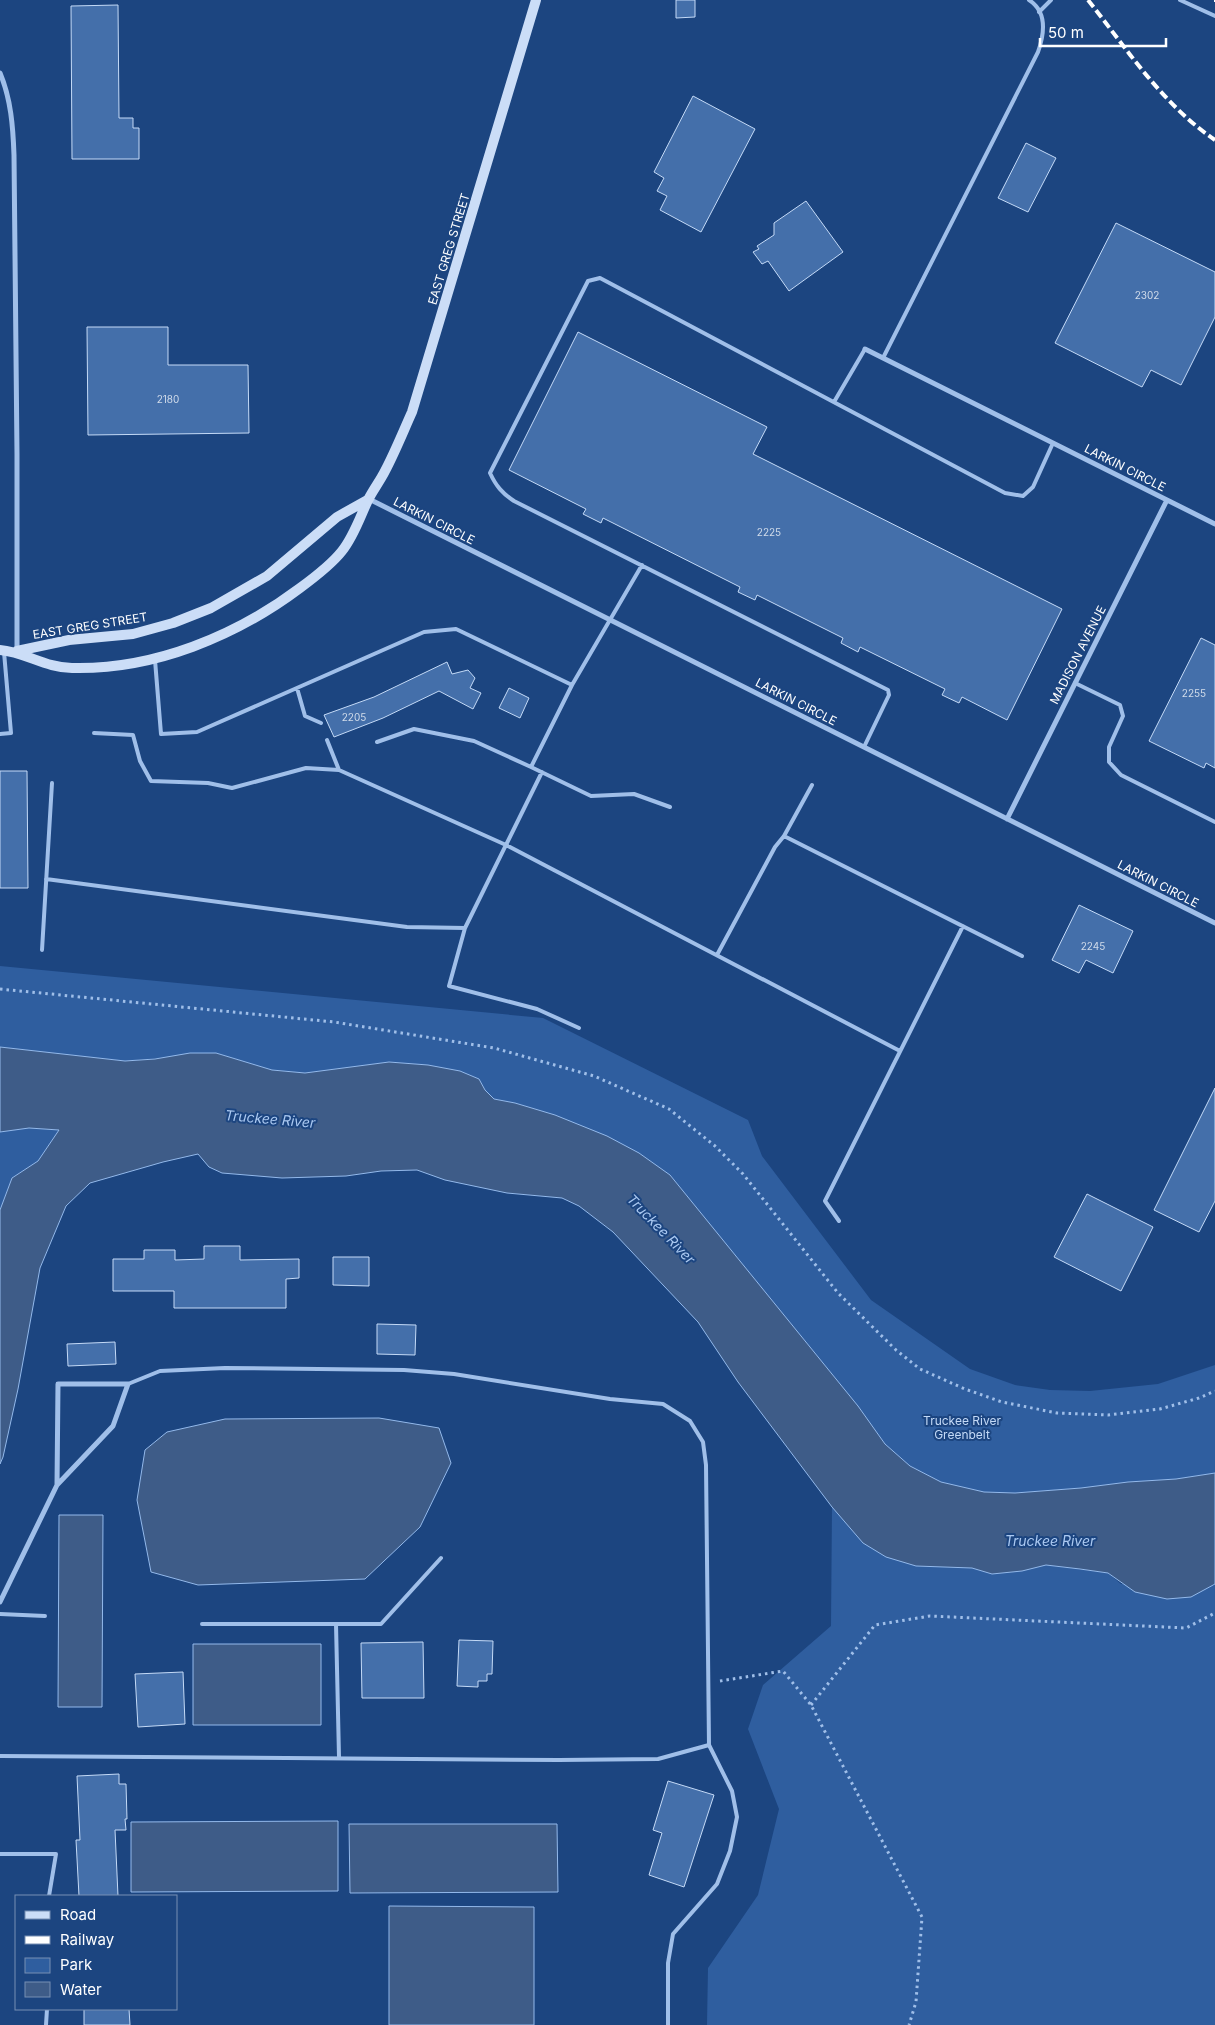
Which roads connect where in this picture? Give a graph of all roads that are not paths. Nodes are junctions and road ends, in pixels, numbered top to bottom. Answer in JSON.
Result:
{"nodes":[{"id":1,"x":536,"y":0,"type":"edge"},
{"id":2,"x":1029,"y":0,"type":"edge"},
{"id":3,"x":1051,"y":0,"type":"edge"},
{"id":4,"x":1180,"y":0,"type":"edge"},
{"id":5,"x":1039,"y":12,"type":"junction"},
{"id":6,"x":1215,"y":16,"type":"edge"},
{"id":7,"x":0,"y":73,"type":"edge"},
{"id":8,"x":866,"y":349,"type":"joint"},
{"id":9,"x":883,"y":358,"type":"junction"},
{"id":10,"x":834,"y":402,"type":"junction"},
{"id":11,"x":1053,"y":443,"type":"junction"},
{"id":12,"x":369,"y":499,"type":"junction"},
{"id":13,"x":1167,"y":500,"type":"junction"},
{"id":14,"x":1215,"y":524,"type":"edge"},
{"id":15,"x":642,"y":565,"type":"junction"},
{"id":16,"x":611,"y":620,"type":"junction"},
{"id":17,"x":2,"y":650,"type":"edge"},
{"id":18,"x":17,"y":652,"type":"junction"},
{"id":19,"x":155,"y":658,"type":"junction"},
{"id":20,"x":1076,"y":683,"type":"junction"},
{"id":21,"x":572,"y":685,"type":"junction"},
{"id":22,"x":297,"y":688,"type":"junction"},
{"id":23,"x":320,"y":723,"type":"dead end"},
{"id":24,"x":0,"y":734,"type":"edge"},
{"id":25,"x":94,"y":734,"type":"dead end"},
{"id":26,"x":327,"y":740,"type":"dead end"},
{"id":27,"x":377,"y":742,"type":"dead end"},
{"id":28,"x":864,"y":748,"type":"junction"},
{"id":29,"x":531,"y":767,"type":"junction"},
{"id":30,"x":339,"y":770,"type":"junction"},
{"id":31,"x":542,"y":772,"type":"junction"},
{"id":32,"x":52,"y":783,"type":"dead end"},
{"id":33,"x":812,"y":785,"type":"dead end"},
{"id":34,"x":670,"y":807,"type":"dead end"},
{"id":35,"x":1007,"y":819,"type":"junction"},
{"id":36,"x":1215,"y":822,"type":"edge"},
{"id":37,"x":784,"y":836,"type":"junction"},
{"id":38,"x":506,"y":845,"type":"junction"},
{"id":39,"x":46,"y":879,"type":"junction"},
{"id":40,"x":1215,"y":923,"type":"edge"},
{"id":41,"x":963,"y":926,"type":"junction"},
{"id":42,"x":465,"y":928,"type":"junction"},
{"id":43,"x":42,"y":950,"type":"dead end"},
{"id":44,"x":716,"y":955,"type":"junction"},
{"id":45,"x":1022,"y":956,"type":"dead end"},
{"id":46,"x":579,"y":1028,"type":"dead end"},
{"id":47,"x":900,"y":1051,"type":"junction"},
{"id":48,"x":839,"y":1221,"type":"dead end"},
{"id":49,"x":128,"y":1384,"type":"junction"},
{"id":50,"x":57,"y":1486,"type":"junction"},
{"id":51,"x":441,"y":1558,"type":"dead end"},
{"id":52,"x":0,"y":1602,"type":"edge"},
{"id":53,"x":0,"y":1614,"type":"edge"},
{"id":54,"x":45,"y":1616,"type":"dead end"},
{"id":55,"x":202,"y":1624,"type":"dead end"},
{"id":56,"x":336,"y":1624,"type":"junction"},
{"id":57,"x":709,"y":1745,"type":"junction"},
{"id":58,"x":0,"y":1756,"type":"edge"},
{"id":59,"x":339,"y":1757,"type":"junction"},
{"id":60,"x":0,"y":1854,"type":"edge"},
{"id":61,"x":49,"y":1895,"type":"edge"},
{"id":62,"x":46,"y":2010,"type":"edge"},
{"id":63,"x":46,"y":2025,"type":"edge"},
{"id":64,"x":668,"y":2025,"type":"edge"}],
"edges":[{"from":1,"to":12,"type":"main road","name":"EAST GREG STREET"},
{"from":2,"to":5,"type":"lane"},
{"from":3,"to":5,"type":"lane"},
{"from":4,"to":6,"type":"lane"},
{"from":5,"to":9,"type":"lane"},
{"from":7,"to":18,"type":"street"},
{"from":8,"to":9,"type":"street","name":"LARKIN CIRCLE"},
{"from":8,"to":10,"type":"lane"},
{"from":9,"to":11,"type":"street","name":"LARKIN CIRCLE"},
{"from":10,"to":11,"type":"lane"},
{"from":10,"to":15,"type":"lane"},
{"from":11,"to":13,"type":"street","name":"LARKIN CIRCLE"},
{"from":12,"to":16,"type":"street","name":"LARKIN CIRCLE"},
{"from":12,"to":18,"type":"main road","name":"EAST GREG STREET"},
{"from":12,"to":19,"type":"main road","name":"EAST GREG STREET"},
{"from":13,"to":14,"type":"street","name":"LARKIN CIRCLE"},
{"from":13,"to":20,"type":"street","name":"MADISON AVENUE"},
{"from":15,"to":16,"type":"lane"},
{"from":15,"to":28,"type":"lane"},
{"from":16,"to":21,"type":"lane"},
{"from":16,"to":28,"type":"street","name":"LARKIN CIRCLE"},
{"from":17,"to":18,"type":"main road","name":"EAST GREG STREET"},
{"from":17,"to":24,"type":"lane"},
{"from":18,"to":19,"type":"main road","name":"EAST GREG STREET"},
{"from":19,"to":22,"type":"lane"},
{"from":20,"to":35,"type":"street","name":"MADISON AVENUE"},
{"from":20,"to":36,"type":"lane"},
{"from":21,"to":22,"type":"lane"},
{"from":21,"to":29,"type":"lane"},
{"from":22,"to":23,"type":"lane"},
{"from":25,"to":30,"type":"lane"},
{"from":26,"to":30,"type":"lane"},
{"from":27,"to":29,"type":"lane"},
{"from":28,"to":35,"type":"street","name":"LARKIN CIRCLE"},
{"from":29,"to":31,"type":"lane"},
{"from":30,"to":38,"type":"lane"},
{"from":31,"to":34,"type":"lane"},
{"from":31,"to":38,"type":"lane"},
{"from":32,"to":39,"type":"lane"},
{"from":33,"to":37,"type":"lane"},
{"from":35,"to":40,"type":"street","name":"LARKIN CIRCLE"},
{"from":37,"to":41,"type":"lane"},
{"from":37,"to":44,"type":"lane"},
{"from":38,"to":42,"type":"lane"},
{"from":38,"to":44,"type":"lane"},
{"from":39,"to":42,"type":"lane"},
{"from":39,"to":43,"type":"lane"},
{"from":41,"to":45,"type":"lane"},
{"from":41,"to":47,"type":"lane"},
{"from":42,"to":46,"type":"lane"},
{"from":44,"to":47,"type":"lane"},
{"from":47,"to":48,"type":"lane"},
{"from":49,"to":50,"type":"street"},
{"from":49,"to":50,"type":"street"},
{"from":49,"to":57,"type":"lane"},
{"from":50,"to":52,"type":"street"},
{"from":51,"to":56,"type":"lane"},
{"from":53,"to":54,"type":"lane"},
{"from":55,"to":56,"type":"lane"},
{"from":56,"to":59,"type":"lane"},
{"from":57,"to":59,"type":"lane"},
{"from":57,"to":64,"type":"lane"},
{"from":58,"to":59,"type":"lane"},
{"from":60,"to":61,"type":"lane"},
{"from":62,"to":63,"type":"lane"}]}
